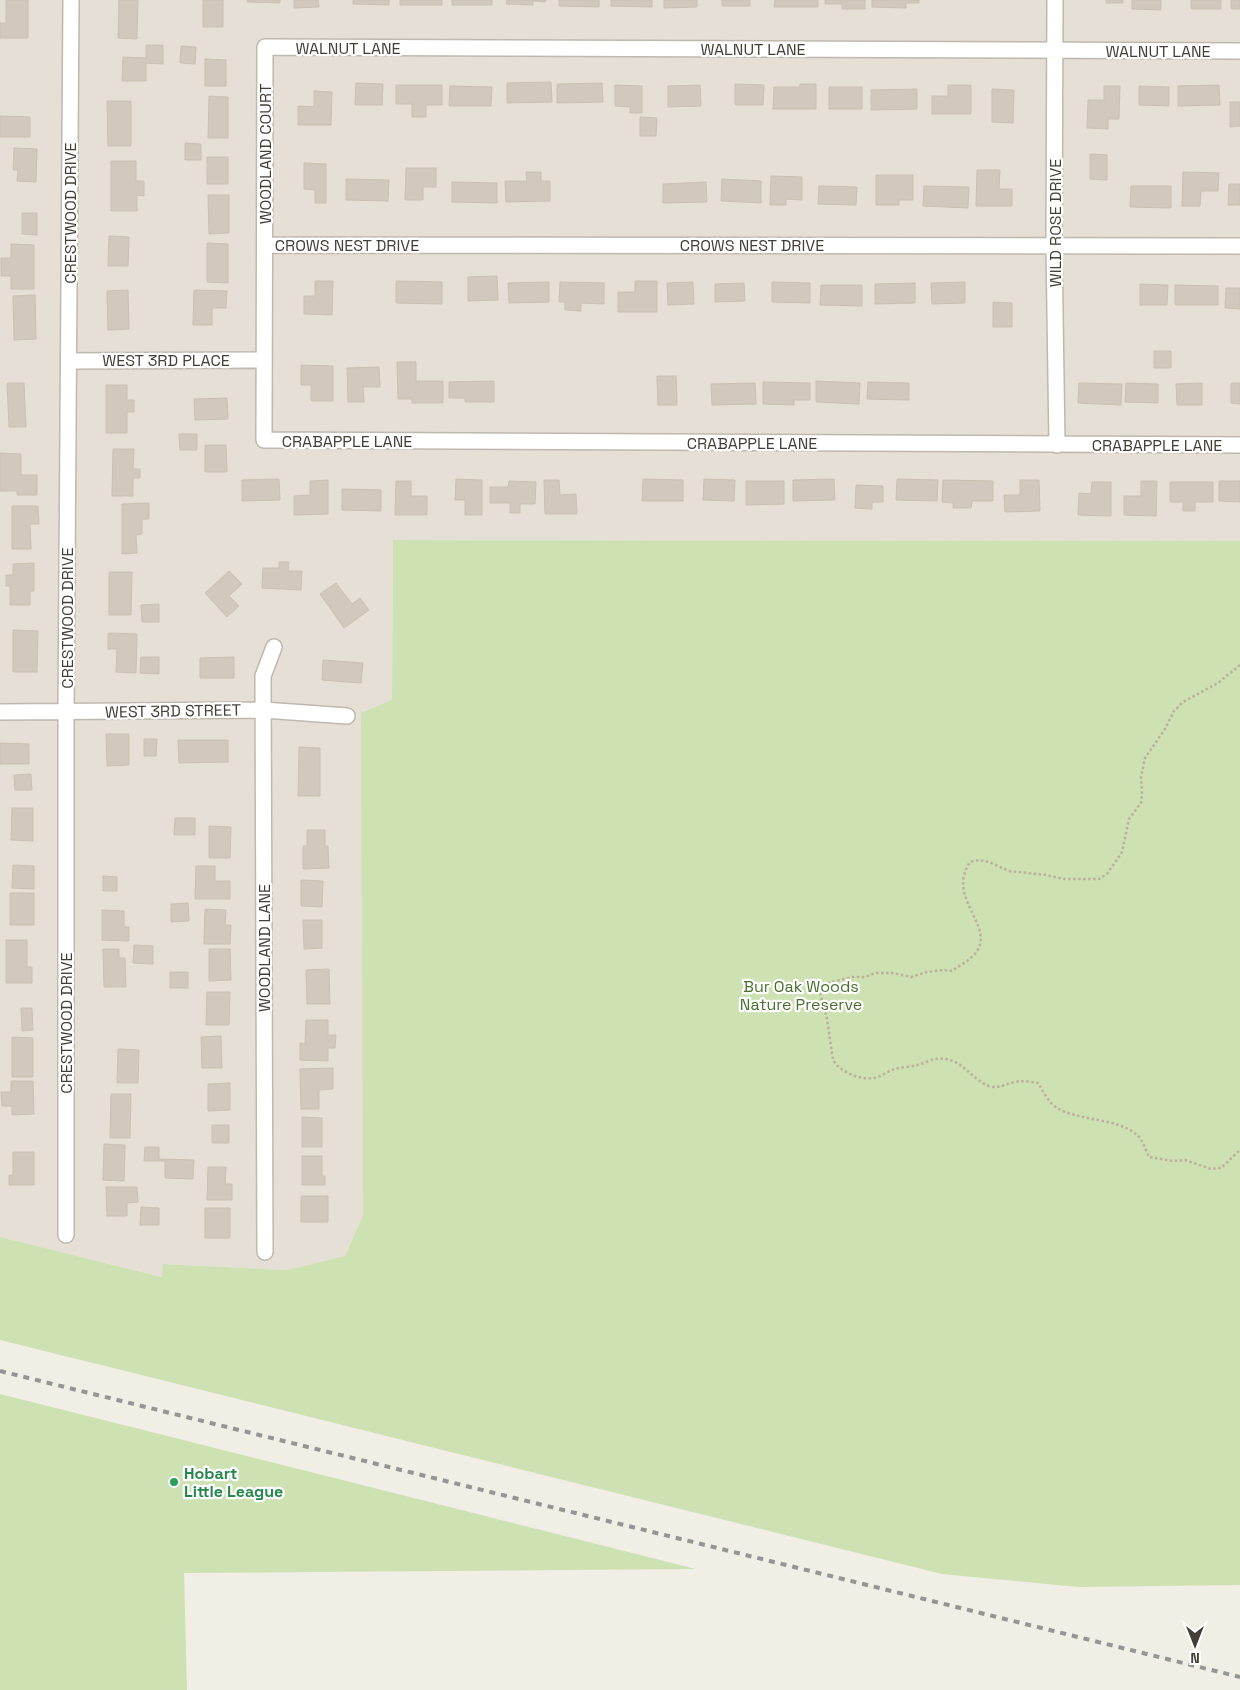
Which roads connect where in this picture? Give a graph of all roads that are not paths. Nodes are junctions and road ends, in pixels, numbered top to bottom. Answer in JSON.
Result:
{"nodes":[{"id":1,"x":71,"y":0,"type":"edge"},
{"id":2,"x":1056,"y":0,"type":"edge"},
{"id":3,"x":265,"y":47,"type":"joint"},
{"id":4,"x":1056,"y":50,"type":"junction"},
{"id":5,"x":1240,"y":51,"type":"edge"},
{"id":6,"x":264,"y":245,"type":"junction"},
{"id":7,"x":1054,"y":246,"type":"junction"},
{"id":8,"x":1240,"y":246,"type":"edge"},
{"id":9,"x":264,"y":360,"type":"junction"},
{"id":10,"x":69,"y":361,"type":"junction"},
{"id":11,"x":264,"y":440,"type":"joint"},
{"id":12,"x":1057,"y":445,"type":"junction"},
{"id":13,"x":1240,"y":445,"type":"edge"},
{"id":14,"x":274,"y":647,"type":"dead end"},
{"id":15,"x":264,"y":710,"type":"junction"},
{"id":16,"x":0,"y":712,"type":"edge"},
{"id":17,"x":66,"y":712,"type":"junction"},
{"id":18,"x":347,"y":716,"type":"dead end"},
{"id":19,"x":66,"y":1235,"type":"dead end"},
{"id":20,"x":265,"y":1252,"type":"dead end"}],
"edges":[{"from":1,"to":10,"type":"street","name":"CRESTWOOD DRIVE"},
{"from":2,"to":4,"type":"street","name":"WILD ROSE DRIVE"},
{"from":3,"to":4,"type":"street","name":"WALNUT LANE"},
{"from":3,"to":6,"type":"street","name":"WOODLAND COURT"},
{"from":4,"to":5,"type":"street","name":"WALNUT LANE"},
{"from":4,"to":7,"type":"street","name":"WILD ROSE DRIVE"},
{"from":6,"to":7,"type":"street","name":"CROWS NEST DRIVE"},
{"from":6,"to":9,"type":"street","name":"WOODLAND COURT"},
{"from":7,"to":8,"type":"street","name":"CROWS NEST DRIVE"},
{"from":7,"to":12,"type":"street","name":"WILD ROSE DRIVE"},
{"from":9,"to":10,"type":"street","name":"WEST 3RD PLACE"},
{"from":9,"to":11,"type":"street","name":"WOODLAND COURT"},
{"from":10,"to":17,"type":"street","name":"CRESTWOOD DRIVE"},
{"from":11,"to":12,"type":"street","name":"CRABAPPLE LANE"},
{"from":12,"to":13,"type":"street","name":"CRABAPPLE LANE"},
{"from":14,"to":15,"type":"street","name":"WOODLAND LANE"},
{"from":15,"to":17,"type":"street","name":"WEST 3RD STREET"},
{"from":15,"to":18,"type":"street","name":"WEST 3RD STREET"},
{"from":15,"to":20,"type":"street","name":"WOODLAND LANE"},
{"from":16,"to":17,"type":"street","name":"WEST 3RD STREET"},
{"from":17,"to":19,"type":"street","name":"CRESTWOOD DRIVE"}]}
